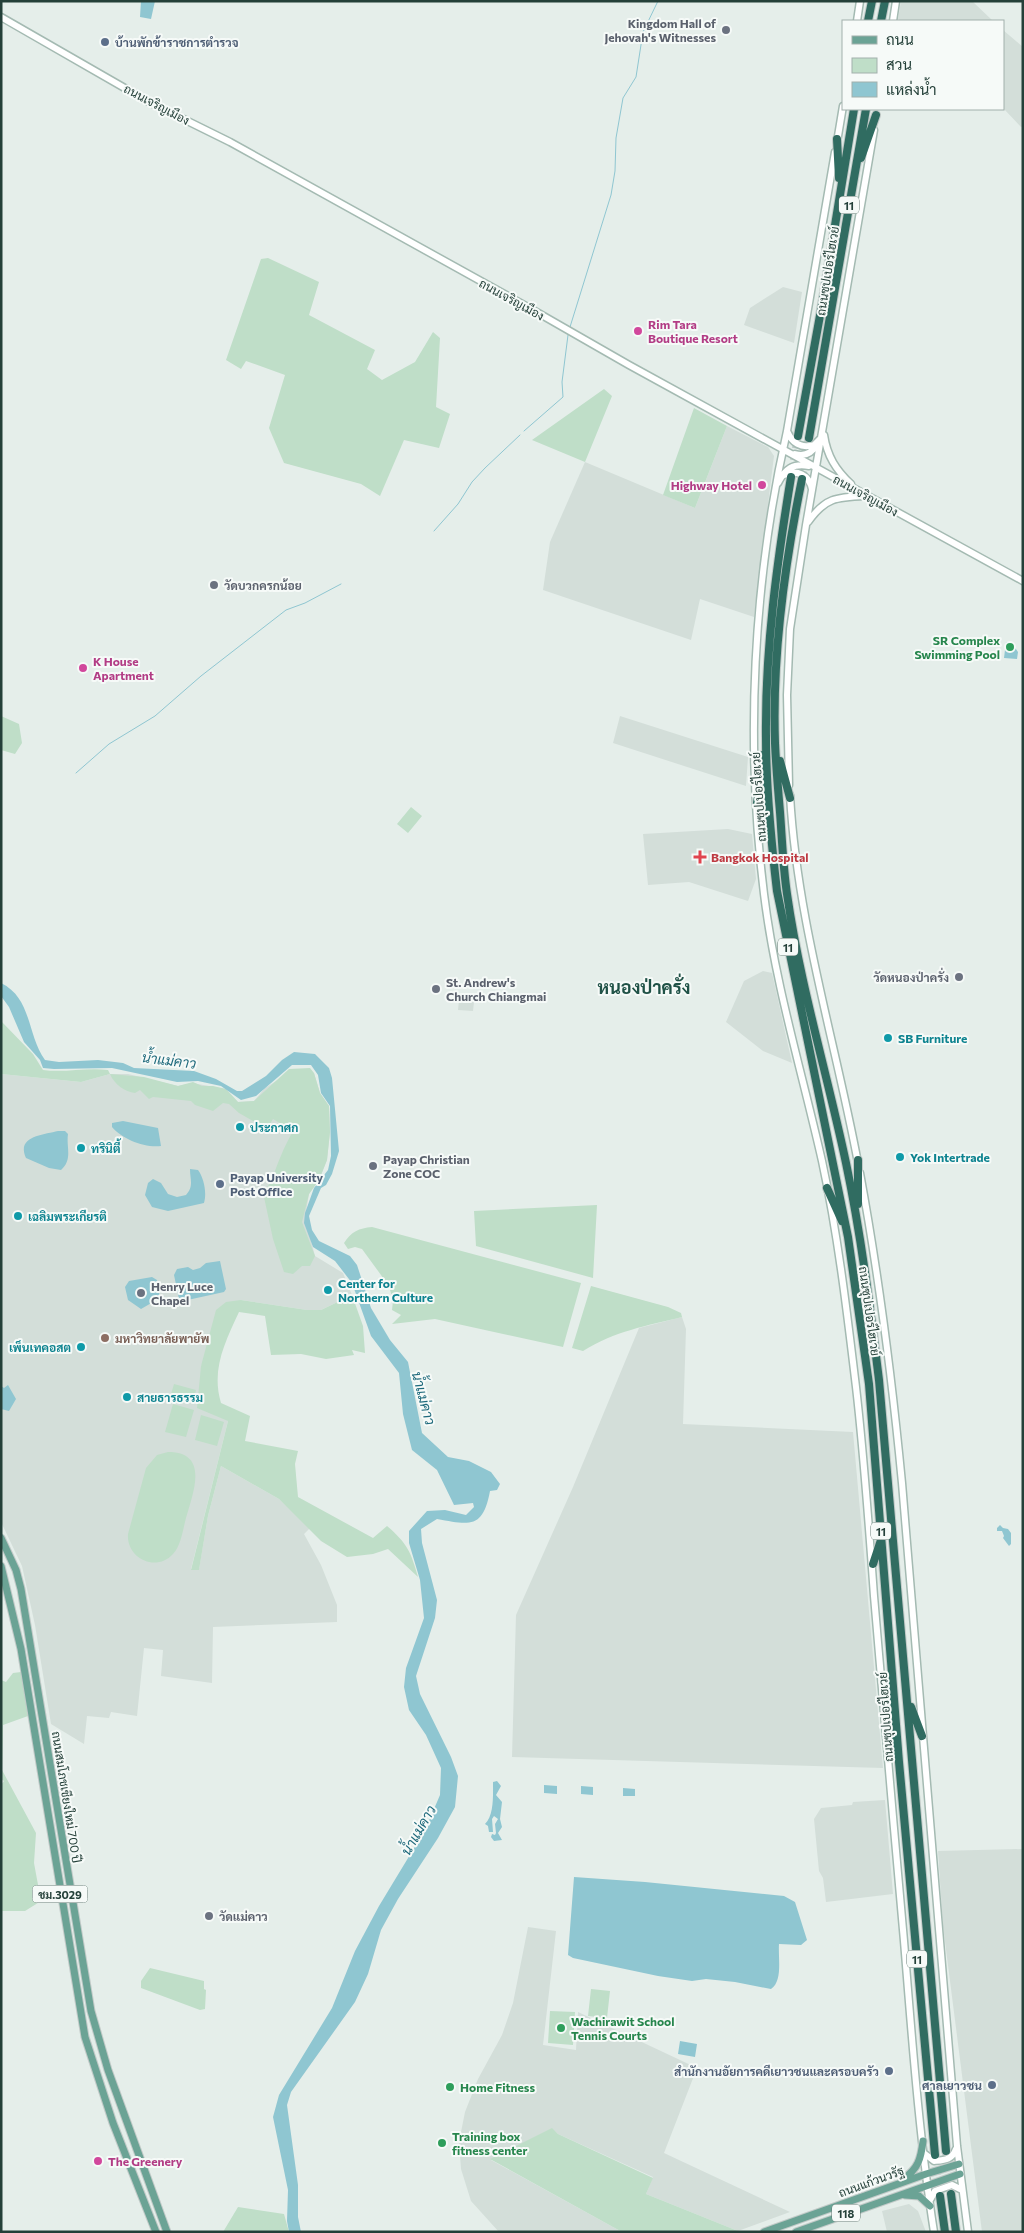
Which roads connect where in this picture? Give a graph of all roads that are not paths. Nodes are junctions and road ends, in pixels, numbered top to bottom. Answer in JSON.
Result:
{"nodes":[{"id":1,"x":860,"y":1,"type":"edge"},
{"id":2,"x":872,"y":1,"type":"edge"},
{"id":3,"x":885,"y":1,"type":"edge"},
{"id":4,"x":896,"y":1,"type":"edge"},
{"id":5,"x":1,"y":17,"type":"edge"},
{"id":6,"x":857,"y":20,"type":"edge"},
{"id":7,"x":868,"y":20,"type":"edge"},
{"id":8,"x":881,"y":20,"type":"edge"},
{"id":9,"x":893,"y":20,"type":"edge"},
{"id":10,"x":842,"y":110,"type":"edge"},
{"id":11,"x":854,"y":110,"type":"edge"},
{"id":12,"x":866,"y":110,"type":"edge"},
{"id":13,"x":877,"y":112,"type":"edge"},
{"id":14,"x":837,"y":139,"type":"junction"},
{"id":15,"x":854,"y":178,"type":"junction"},
{"id":16,"x":839,"y":195,"type":"junction"},
{"id":17,"x":787,"y":431,"type":"junction"},
{"id":18,"x":798,"y":436,"type":"tunnel mouth"},
{"id":19,"x":821,"y":436,"type":"junction"},
{"id":20,"x":809,"y":438,"type":"tunnel mouth"},
{"id":21,"x":771,"y":442,"type":"junction"},
{"id":22,"x":783,"y":450,"type":"junction"},
{"id":23,"x":816,"y":467,"type":"junction"},
{"id":24,"x":781,"y":477,"type":"junction"},
{"id":25,"x":791,"y":477,"type":"tunnel mouth"},
{"id":26,"x":802,"y":479,"type":"tunnel mouth"},
{"id":27,"x":775,"y":488,"type":"junction"},
{"id":28,"x":812,"y":494,"type":"junction"},
{"id":29,"x":866,"y":496,"type":"junction"},
{"id":30,"x":806,"y":525,"type":"junction"},
{"id":31,"x":1023,"y":581,"type":"edge"},
{"id":32,"x":766,"y":737,"type":"junction"},
{"id":33,"x":775,"y":742,"type":"junction"},
{"id":34,"x":790,"y":798,"type":"junction"},
{"id":35,"x":757,"y":803,"type":"junction"},
{"id":36,"x":858,"y":1160,"type":"junction"},
{"id":37,"x":828,"y":1188,"type":"junction"},
{"id":38,"x":858,"y":1220,"type":"junction"},
{"id":39,"x":848,"y":1237,"type":"junction"},
{"id":40,"x":882,"y":1537,"type":"junction"},
{"id":41,"x":1,"y":1538,"type":"edge"},
{"id":42,"x":872,"y":1564,"type":"junction"},
{"id":43,"x":1,"y":1566,"type":"edge"},
{"id":44,"x":908,"y":1698,"type":"junction"},
{"id":45,"x":886,"y":1725,"type":"junction"},
{"id":46,"x":922,"y":1736,"type":"junction"},
{"id":47,"x":900,"y":1762,"type":"junction"},
{"id":48,"x":923,"y":2142,"type":"junction"},
{"id":49,"x":957,"y":2148,"type":"junction"},
{"id":50,"x":946,"y":2151,"type":"tunnel mouth"},
{"id":51,"x":924,"y":2154,"type":"junction"},
{"id":52,"x":935,"y":2155,"type":"tunnel mouth"},
{"id":53,"x":959,"y":2164,"type":"junction"},
{"id":54,"x":926,"y":2174,"type":"junction"},
{"id":55,"x":960,"y":2174,"type":"junction"},
{"id":56,"x":928,"y":2184,"type":"junction"},
{"id":57,"x":892,"y":2186,"type":"junction"},
{"id":58,"x":962,"y":2190,"type":"junction"},
{"id":59,"x":950,"y":2194,"type":"tunnel mouth"},
{"id":60,"x":897,"y":2195,"type":"junction"},
{"id":61,"x":940,"y":2196,"type":"tunnel mouth"},
{"id":62,"x":930,"y":2204,"type":"junction"},
{"id":63,"x":164,"y":2223,"type":"junction"},
{"id":64,"x":156,"y":2232,"type":"edge"},
{"id":65,"x":167,"y":2232,"type":"edge"},
{"id":66,"x":171,"y":2232,"type":"edge"},
{"id":67,"x":764,"y":2232,"type":"edge"},
{"id":68,"x":796,"y":2232,"type":"edge"},
{"id":69,"x":934,"y":2232,"type":"edge"},
{"id":70,"x":945,"y":2232,"type":"edge"},
{"id":71,"x":956,"y":2232,"type":"edge"},
{"id":72,"x":968,"y":2232,"type":"edge"}],
"edges":[{"from":1,"to":6,"type":"main road"},
{"from":2,"to":7,"type":"highway"},
{"from":3,"to":8,"type":"highway"},
{"from":4,"to":9,"type":"main road"},
{"from":5,"to":21,"type":"main road","name":"ถนนเจริญเมือง"},
{"from":10,"to":14,"type":"main road"},
{"from":11,"to":16,"type":"highway","name":"ถนนซุปเปอร์ไฮเวย์","number":"11"},
{"from":12,"to":15,"type":"highway","name":"ถนนซุปเปอร์ไฮเวย์","number":"11"},
{"from":13,"to":15,"type":"highway"},
{"from":13,"to":19,"type":"main road"},
{"from":14,"to":16,"type":"highway"},
{"from":14,"to":17,"type":"main road"},
{"from":15,"to":20,"type":"highway","name":"ถนนซุปเปอร์ไฮเวย์","number":"11"},
{"from":16,"to":18,"type":"highway","name":"ถนนซุปเปอร์ไฮเวย์","number":"11"},
{"from":17,"to":19,"type":"main road"},
{"from":17,"to":21,"type":"main road"},
{"from":17,"to":22,"type":"main road"},
{"from":19,"to":22,"type":"main road"},
{"from":19,"to":23,"type":"main road"},
{"from":19,"to":29,"type":"main road"},
{"from":21,"to":22,"type":"main road","name":"ถนนเจริญเมือง"},
{"from":22,"to":23,"type":"main road","name":"ถนนเจริญเมือง"},
{"from":22,"to":27,"type":"main road"},
{"from":23,"to":24,"type":"main road"},
{"from":23,"to":28,"type":"main road"},
{"from":23,"to":29,"type":"main road","name":"ถนนเจริญเมือง"},
{"from":24,"to":27,"type":"main road"},
{"from":24,"to":28,"type":"main road"},
{"from":25,"to":32,"type":"highway","name":"ถนนซุปเปอร์ไฮเวย์","number":"11"},
{"from":26,"to":33,"type":"highway","name":"ถนนซุปเปอร์ไฮเวย์","number":"11"},
{"from":27,"to":35,"type":"main road"},
{"from":28,"to":30,"type":"main road"},
{"from":29,"to":30,"type":"main road"},
{"from":29,"to":31,"type":"main road","name":"ถนนเจริญเมือง"},
{"from":30,"to":34,"type":"main road"},
{"from":32,"to":35,"type":"highway"},
{"from":32,"to":39,"type":"highway","name":"ถนนซุปเปอร์ไฮเวย์","number":"11"},
{"from":33,"to":34,"type":"highway"},
{"from":33,"to":38,"type":"highway","name":"ถนนซุปเปอร์ไฮเวย์","number":"11"},
{"from":34,"to":36,"type":"main road"},
{"from":35,"to":37,"type":"main road"},
{"from":36,"to":38,"type":"highway"},
{"from":36,"to":46,"type":"main road"},
{"from":37,"to":39,"type":"highway"},
{"from":37,"to":42,"type":"main road"},
{"from":38,"to":44,"type":"highway","name":"ถนนซุปเปอร์ไฮเวย์","number":"11"},
{"from":39,"to":40,"type":"highway","name":"ถนนซุปเปอร์ไฮเวย์","number":"11"},
{"from":40,"to":42,"type":"highway"},
{"from":40,"to":47,"type":"highway","name":"ถนนซุปเปอร์ไฮเวย์","number":"11"},
{"from":41,"to":63,"type":"main road","name":"ถนนสมโภชเชียงใหม่ 700 ปี","number":"ชม.3029"},
{"from":42,"to":45,"type":"main road"},
{"from":43,"to":64,"type":"main road","name":"ถนนสมโภชเชียงใหม่ 700 ปี","number":"ชม.3029"},
{"from":44,"to":46,"type":"highway"},
{"from":44,"to":50,"type":"highway","name":"ถนนซุปเปอร์ไฮเวย์","number":"11"},
{"from":45,"to":47,"type":"highway"},
{"from":45,"to":48,"type":"main road"},
{"from":46,"to":49,"type":"main road"},
{"from":47,"to":52,"type":"highway","name":"ถนนซุปเปอร์ไฮเวย์","number":"11"},
{"from":48,"to":51,"type":"main road"},
{"from":48,"to":57,"type":"main road"},
{"from":49,"to":51,"type":"main road"},
{"from":49,"to":53,"type":"main road"},
{"from":51,"to":54,"type":"main road"},
{"from":53,"to":54,"type":"main road","name":"ถนนแก้วนวรัฐ","number":"118"},
{"from":53,"to":55,"type":"main road"},
{"from":54,"to":56,"type":"main road"},
{"from":54,"to":57,"type":"main road","name":"ถนนแก้วนวรัฐ","number":"118"},
{"from":55,"to":56,"type":"main road","name":"ถนนแก้วนวรัฐ","number":"118"},
{"from":55,"to":58,"type":"main road"},
{"from":56,"to":60,"type":"main road","name":"ถนนแก้วนวรัฐ","number":"118"},
{"from":56,"to":62,"type":"main road"},
{"from":57,"to":67,"type":"main road","name":"ถนนแก้วนวรัฐ","number":"118"},
{"from":58,"to":62,"type":"main road"},
{"from":58,"to":72,"type":"main road"},
{"from":59,"to":71,"type":"highway"},
{"from":60,"to":62,"type":"main road"},
{"from":60,"to":68,"type":"main road","name":"ถนนแก้วนวรัฐ","number":"118"},
{"from":61,"to":70,"type":"highway"},
{"from":62,"to":69,"type":"main road"},
{"from":63,"to":65,"type":"main road","name":"ถนนสมโภชเชียงใหม่ 700 ปี","number":"ชม.3029"},
{"from":63,"to":66,"type":"main road","number":"ชม.3029"}]}
